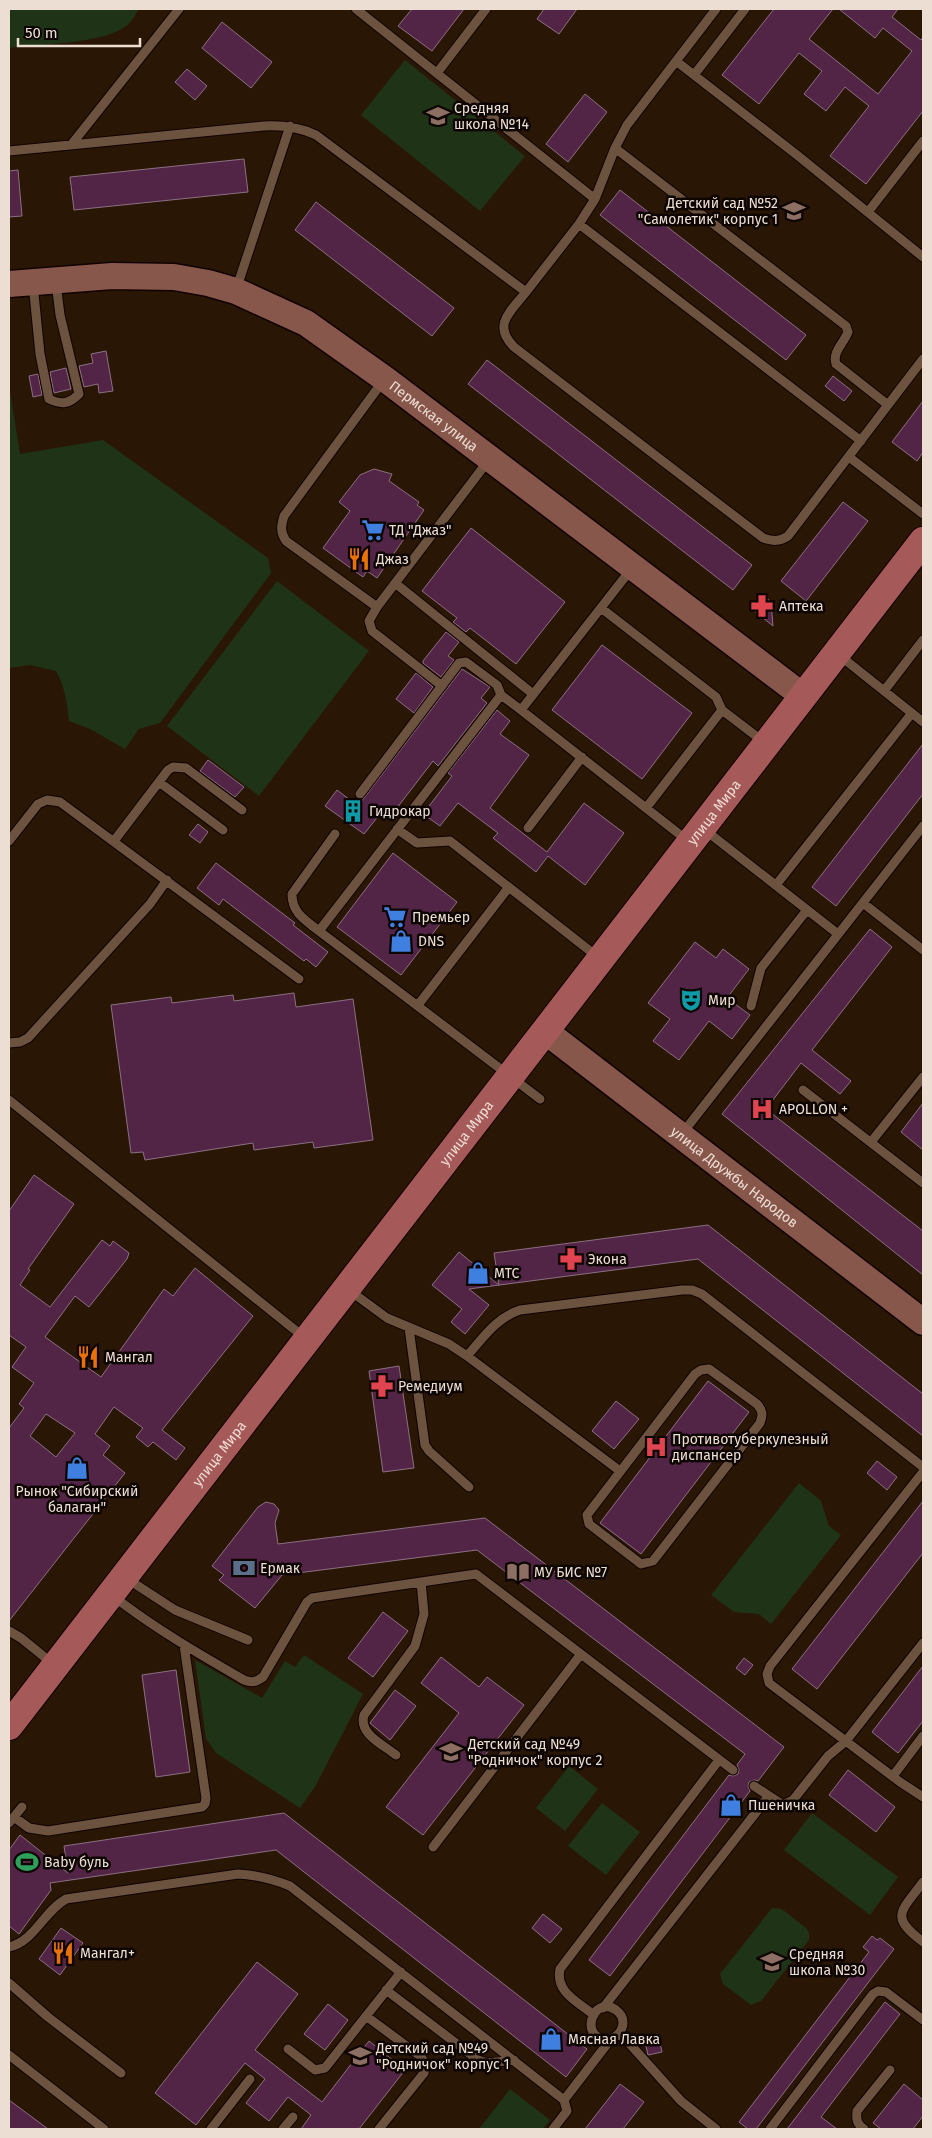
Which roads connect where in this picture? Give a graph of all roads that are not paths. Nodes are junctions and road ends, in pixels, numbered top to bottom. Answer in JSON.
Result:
{"nodes":[{"id":1,"x":178,"y":9,"type":"edge"},
{"id":2,"x":356,"y":9,"type":"edge"},
{"id":3,"x":486,"y":9,"type":"edge"},
{"id":4,"x":745,"y":9,"type":"edge"},
{"id":5,"x":712,"y":10,"type":"edge"},
{"id":6,"x":676,"y":61,"type":"junction"},
{"id":7,"x":437,"y":73,"type":"junction"},
{"id":8,"x":694,"y":75,"type":"junction"},
{"id":9,"x":290,"y":126,"type":"junction"},
{"id":10,"x":923,"y":141,"type":"edge"},
{"id":11,"x":72,"y":145,"type":"junction"},
{"id":12,"x":615,"y":148,"type":"junction"},
{"id":13,"x":9,"y":151,"type":"edge"},
{"id":14,"x":595,"y":199,"type":"junction"},
{"id":15,"x":868,"y":212,"type":"junction"},
{"id":16,"x":579,"y":224,"type":"junction"},
{"id":17,"x":923,"y":257,"type":"edge"},
{"id":18,"x":33,"y":281,"type":"edge"},
{"id":19,"x":236,"y":291,"type":"junction"},
{"id":20,"x":526,"y":292,"type":"junction"},
{"id":21,"x":923,"y":359,"type":"edge"},
{"id":22,"x":385,"y":379,"type":"junction"},
{"id":23,"x":888,"y":405,"type":"junction"},
{"id":24,"x":861,"y":441,"type":"junction"},
{"id":25,"x":848,"y":457,"type":"junction"},
{"id":26,"x":490,"y":458,"type":"junction"},
{"id":27,"x":923,"y":514,"type":"edge"},
{"id":28,"x":920,"y":552,"type":"edge"},
{"id":29,"x":633,"y":566,"type":"junction"},
{"id":30,"x":396,"y":584,"type":"junction"},
{"id":31,"x":377,"y":607,"type":"junction"},
{"id":32,"x":601,"y":608,"type":"junction"},
{"id":33,"x":923,"y":640,"type":"edge"},
{"id":34,"x":837,"y":654,"type":"junction"},
{"id":35,"x":442,"y":686,"type":"junction"},
{"id":36,"x":884,"y":691,"type":"junction"},
{"id":37,"x":501,"y":694,"type":"junction"},
{"id":38,"x":533,"y":694,"type":"junction"},
{"id":39,"x":803,"y":696,"type":"junction"},
{"id":40,"x":521,"y":710,"type":"junction"},
{"id":41,"x":722,"y":710,"type":"junction"},
{"id":42,"x":912,"y":713,"type":"junction"},
{"id":43,"x":923,"y":722,"type":"edge"},
{"id":44,"x":767,"y":744,"type":"junction"},
{"id":45,"x":582,"y":757,"type":"junction"},
{"id":46,"x":159,"y":782,"type":"junction"},
{"id":47,"x":360,"y":794,"type":"dead end"},
{"id":48,"x":646,"y":808,"type":"junction"},
{"id":49,"x":242,"y":810,"type":"dead end"},
{"id":50,"x":923,"y":826,"type":"edge"},
{"id":51,"x":528,"y":828,"type":"dead end"},
{"id":52,"x":397,"y":829,"type":"junction"},
{"id":53,"x":223,"y":830,"type":"dead end"},
{"id":54,"x":335,"y":834,"type":"dead end"},
{"id":55,"x":696,"y":835,"type":"junction"},
{"id":56,"x":114,"y":840,"type":"junction"},
{"id":57,"x":9,"y":841,"type":"edge"},
{"id":58,"x":167,"y":880,"type":"junction"},
{"id":59,"x":776,"y":885,"type":"junction"},
{"id":60,"x":509,"y":887,"type":"junction"},
{"id":61,"x":863,"y":903,"type":"junction"},
{"id":62,"x":807,"y":910,"type":"junction"},
{"id":63,"x":319,"y":931,"type":"junction"},
{"id":64,"x":838,"y":934,"type":"junction"},
{"id":65,"x":923,"y":950,"type":"edge"},
{"id":66,"x":600,"y":959,"type":"junction"},
{"id":67,"x":299,"y":979,"type":"dead end"},
{"id":68,"x":418,"y":1005,"type":"junction"},
{"id":69,"x":751,"y":1006,"type":"dead end"},
{"id":70,"x":545,"y":1031,"type":"junction"},
{"id":71,"x":9,"y":1043,"type":"edge"},
{"id":72,"x":510,"y":1076,"type":"junction"},
{"id":73,"x":923,"y":1077,"type":"edge"},
{"id":74,"x":803,"y":1090,"type":"dead end"},
{"id":75,"x":540,"y":1099,"type":"dead end"},
{"id":76,"x":9,"y":1100,"type":"edge"},
{"id":77,"x":681,"y":1135,"type":"junction"},
{"id":78,"x":871,"y":1142,"type":"junction"},
{"id":79,"x":923,"y":1183,"type":"edge"},
{"id":80,"x":347,"y":1288,"type":"junction"},
{"id":81,"x":923,"y":1322,"type":"edge"},
{"id":82,"x":409,"y":1328,"type":"junction"},
{"id":83,"x":307,"y":1339,"type":"junction"},
{"id":84,"x":467,"y":1356,"type":"junction"},
{"id":85,"x":923,"y":1467,"type":"edge"},
{"id":86,"x":620,"y":1471,"type":"junction"},
{"id":87,"x":923,"y":1472,"type":"edge"},
{"id":88,"x":469,"y":1487,"type":"dead end"},
{"id":89,"x":421,"y":1582,"type":"junction"},
{"id":90,"x":117,"y":1585,"type":"junction"},
{"id":91,"x":9,"y":1631,"type":"edge"},
{"id":92,"x":248,"y":1640,"type":"dead end"},
{"id":93,"x":923,"y":1643,"type":"edge"},
{"id":94,"x":184,"y":1645,"type":"junction"},
{"id":95,"x":581,"y":1654,"type":"junction"},
{"id":96,"x":56,"y":1665,"type":"junction"},
{"id":97,"x":9,"y":1726,"type":"edge"},
{"id":98,"x":923,"y":1736,"type":"edge"},
{"id":99,"x":846,"y":1741,"type":"junction"},
{"id":100,"x":396,"y":1755,"type":"dead end"},
{"id":101,"x":719,"y":1760,"type":"junction"},
{"id":102,"x":733,"y":1770,"type":"dead end"},
{"id":103,"x":892,"y":1776,"type":"junction"},
{"id":104,"x":754,"y":1786,"type":"dead end"},
{"id":105,"x":768,"y":1797,"type":"junction"},
{"id":106,"x":923,"y":1797,"type":"edge"},
{"id":107,"x":22,"y":1807,"type":"dead end"},
{"id":108,"x":11,"y":1820,"type":"edge"},
{"id":109,"x":433,"y":1847,"type":"dead end"},
{"id":110,"x":923,"y":1882,"type":"edge"},
{"id":111,"x":923,"y":1942,"type":"edge"},
{"id":112,"x":9,"y":1947,"type":"edge"},
{"id":113,"x":401,"y":1972,"type":"junction"},
{"id":114,"x":9,"y":1983,"type":"edge"},
{"id":115,"x":386,"y":1990,"type":"junction"},
{"id":116,"x":617,"y":1990,"type":"junction"},
{"id":117,"x":603,"y":2008,"type":"junction"},
{"id":118,"x":594,"y":2015,"type":"junction"},
{"id":119,"x":620,"y":2015,"type":"junction"},
{"id":120,"x":366,"y":2016,"type":"junction"},
{"id":121,"x":923,"y":2020,"type":"edge"},
{"id":122,"x":620,"y":2033,"type":"junction"},
{"id":123,"x":611,"y":2039,"type":"junction"},
{"id":124,"x":288,"y":2049,"type":"dead end"},
{"id":125,"x":9,"y":2055,"type":"edge"},
{"id":126,"x":514,"y":2060,"type":"junction"},
{"id":127,"x":890,"y":2070,"type":"dead end"},
{"id":128,"x":121,"y":2073,"type":"dead end"},
{"id":129,"x":250,"y":2078,"type":"dead end"},
{"id":130,"x":564,"y":2100,"type":"junction"},
{"id":131,"x":292,"y":2117,"type":"dead end"},
{"id":132,"x":104,"y":2129,"type":"edge"},
{"id":133,"x":211,"y":2129,"type":"edge"},
{"id":134,"x":283,"y":2129,"type":"edge"},
{"id":135,"x":380,"y":2129,"type":"edge"},
{"id":136,"x":553,"y":2129,"type":"edge"},
{"id":137,"x":716,"y":2129,"type":"edge"},
{"id":138,"x":770,"y":2129,"type":"edge"},
{"id":139,"x":864,"y":2129,"type":"edge"}],
"edges":[{"from":1,"to":11,"type":"lane"},
{"from":2,"to":7,"type":"lane"},
{"from":3,"to":7,"type":"lane"},
{"from":4,"to":8,"type":"lane"},
{"from":5,"to":6,"type":"lane"},
{"from":6,"to":8,"type":"lane"},
{"from":6,"to":12,"type":"lane"},
{"from":7,"to":14,"type":"lane"},
{"from":8,"to":15,"type":"lane"},
{"from":9,"to":11,"type":"lane"},
{"from":9,"to":19,"type":"lane"},
{"from":9,"to":20,"type":"lane"},
{"from":10,"to":15,"type":"lane"},
{"from":11,"to":13,"type":"lane"},
{"from":12,"to":14,"type":"lane"},
{"from":12,"to":23,"type":"lane"},
{"from":14,"to":16,"type":"lane"},
{"from":15,"to":17,"type":"lane"},
{"from":16,"to":20,"type":"lane"},
{"from":16,"to":24,"type":"lane"},
{"from":18,"to":18,"type":"lane"},
{"from":18,"to":19,"type":"street","name":"Пермская улица"},
{"from":19,"to":22,"type":"street","name":"Пермская улица"},
{"from":20,"to":25,"type":"lane"},
{"from":21,"to":23,"type":"lane"},
{"from":22,"to":26,"type":"street","name":"Пермская улица"},
{"from":22,"to":31,"type":"lane"},
{"from":23,"to":24,"type":"lane"},
{"from":24,"to":25,"type":"lane"},
{"from":25,"to":27,"type":"lane"},
{"from":26,"to":29,"type":"street","name":"Пермская улица"},
{"from":26,"to":30,"type":"lane"},
{"from":28,"to":34,"type":"main road","name":"улица Мира"},
{"from":29,"to":32,"type":"lane"},
{"from":29,"to":39,"type":"street","name":"Пермская улица"},
{"from":30,"to":31,"type":"lane"},
{"from":30,"to":38,"type":"lane"},
{"from":31,"to":35,"type":"lane"},
{"from":32,"to":38,"type":"lane"},
{"from":32,"to":41,"type":"lane"},
{"from":33,"to":36,"type":"lane"},
{"from":34,"to":36,"type":"lane"},
{"from":34,"to":39,"type":"main road","name":"улица Мира"},
{"from":35,"to":37,"type":"lane"},
{"from":35,"to":47,"type":"lane"},
{"from":36,"to":42,"type":"lane"},
{"from":37,"to":40,"type":"lane"},
{"from":37,"to":52,"type":"lane"},
{"from":38,"to":40,"type":"lane"},
{"from":39,"to":44,"type":"main road","name":"улица Мира"},
{"from":40,"to":45,"type":"lane"},
{"from":41,"to":44,"type":"lane"},
{"from":41,"to":48,"type":"lane"},
{"from":42,"to":43,"type":"lane"},
{"from":42,"to":59,"type":"lane"},
{"from":44,"to":55,"type":"main road","name":"улица Мира"},
{"from":45,"to":48,"type":"lane"},
{"from":45,"to":51,"type":"lane"},
{"from":46,"to":49,"type":"lane"},
{"from":46,"to":53,"type":"lane"},
{"from":46,"to":56,"type":"lane"},
{"from":48,"to":55,"type":"lane"},
{"from":50,"to":61,"type":"lane"},
{"from":52,"to":60,"type":"lane"},
{"from":52,"to":63,"type":"lane"},
{"from":54,"to":63,"type":"lane"},
{"from":55,"to":59,"type":"lane"},
{"from":55,"to":66,"type":"main road","name":"улица Мира"},
{"from":56,"to":57,"type":"lane"},
{"from":56,"to":58,"type":"lane"},
{"from":58,"to":67,"type":"lane"},
{"from":58,"to":71,"type":"lane"},
{"from":59,"to":62,"type":"lane"},
{"from":60,"to":66,"type":"lane"},
{"from":60,"to":68,"type":"lane"},
{"from":61,"to":64,"type":"lane"},
{"from":61,"to":65,"type":"lane"},
{"from":62,"to":64,"type":"lane"},
{"from":62,"to":69,"type":"lane"},
{"from":63,"to":68,"type":"lane"},
{"from":64,"to":77,"type":"lane"},
{"from":66,"to":70,"type":"main road","name":"улица Мира"},
{"from":68,"to":72,"type":"lane"},
{"from":70,"to":72,"type":"main road","name":"улица Мира"},
{"from":70,"to":77,"type":"street","name":"улица Дружбы Народов"},
{"from":72,"to":75,"type":"lane"},
{"from":72,"to":80,"type":"main road","name":"улица Мира"},
{"from":73,"to":78,"type":"lane"},
{"from":74,"to":78,"type":"lane"},
{"from":76,"to":83,"type":"lane"},
{"from":77,"to":81,"type":"street","name":"улица Дружбы Народов"},
{"from":78,"to":79,"type":"lane"},
{"from":80,"to":82,"type":"lane"},
{"from":80,"to":83,"type":"main road","name":"улица Мира"},
{"from":82,"to":84,"type":"lane"},
{"from":82,"to":88,"type":"lane"},
{"from":83,"to":90,"type":"main road","name":"улица Мира"},
{"from":84,"to":85,"type":"lane"},
{"from":84,"to":86,"type":"lane"},
{"from":86,"to":86,"type":"lane"},
{"from":87,"to":99,"type":"lane"},
{"from":89,"to":94,"type":"lane"},
{"from":89,"to":95,"type":"lane"},
{"from":89,"to":100,"type":"lane"},
{"from":90,"to":92,"type":"lane"},
{"from":90,"to":94,"type":"lane"},
{"from":90,"to":96,"type":"main road","name":"улица Мира"},
{"from":91,"to":96,"type":"lane"},
{"from":93,"to":99,"type":"lane"},
{"from":94,"to":108,"type":"lane"},
{"from":95,"to":101,"type":"lane"},
{"from":95,"to":109,"type":"lane"},
{"from":96,"to":97,"type":"main road","name":"улица Мира"},
{"from":98,"to":103,"type":"lane"},
{"from":99,"to":103,"type":"lane"},
{"from":99,"to":105,"type":"lane"},
{"from":101,"to":102,"type":"lane"},
{"from":101,"to":118,"type":"lane"},
{"from":103,"to":106,"type":"lane"},
{"from":104,"to":105,"type":"lane"},
{"from":105,"to":116,"type":"lane"},
{"from":107,"to":108,"type":"lane"},
{"from":110,"to":111,"type":"lane"},
{"from":112,"to":113,"type":"lane"},
{"from":113,"to":115,"type":"lane"},
{"from":113,"to":126,"type":"lane"},
{"from":114,"to":128,"type":"lane"},
{"from":115,"to":120,"type":"lane"},
{"from":115,"to":126,"type":"lane"},
{"from":116,"to":117,"type":"lane"},
{"from":116,"to":119,"type":"lane"},
{"from":117,"to":118,"type":"lane"},
{"from":117,"to":119,"type":"lane"},
{"from":118,"to":123,"type":"lane"},
{"from":119,"to":122,"type":"lane"},
{"from":120,"to":124,"type":"lane"},
{"from":120,"to":135,"type":"lane"},
{"from":121,"to":138,"type":"lane"},
{"from":122,"to":123,"type":"lane"},
{"from":122,"to":137,"type":"lane"},
{"from":123,"to":130,"type":"lane"},
{"from":125,"to":132,"type":"lane"},
{"from":126,"to":130,"type":"lane"},
{"from":127,"to":139,"type":"lane"},
{"from":129,"to":133,"type":"lane"},
{"from":130,"to":136,"type":"lane"},
{"from":131,"to":134,"type":"lane"}]}
